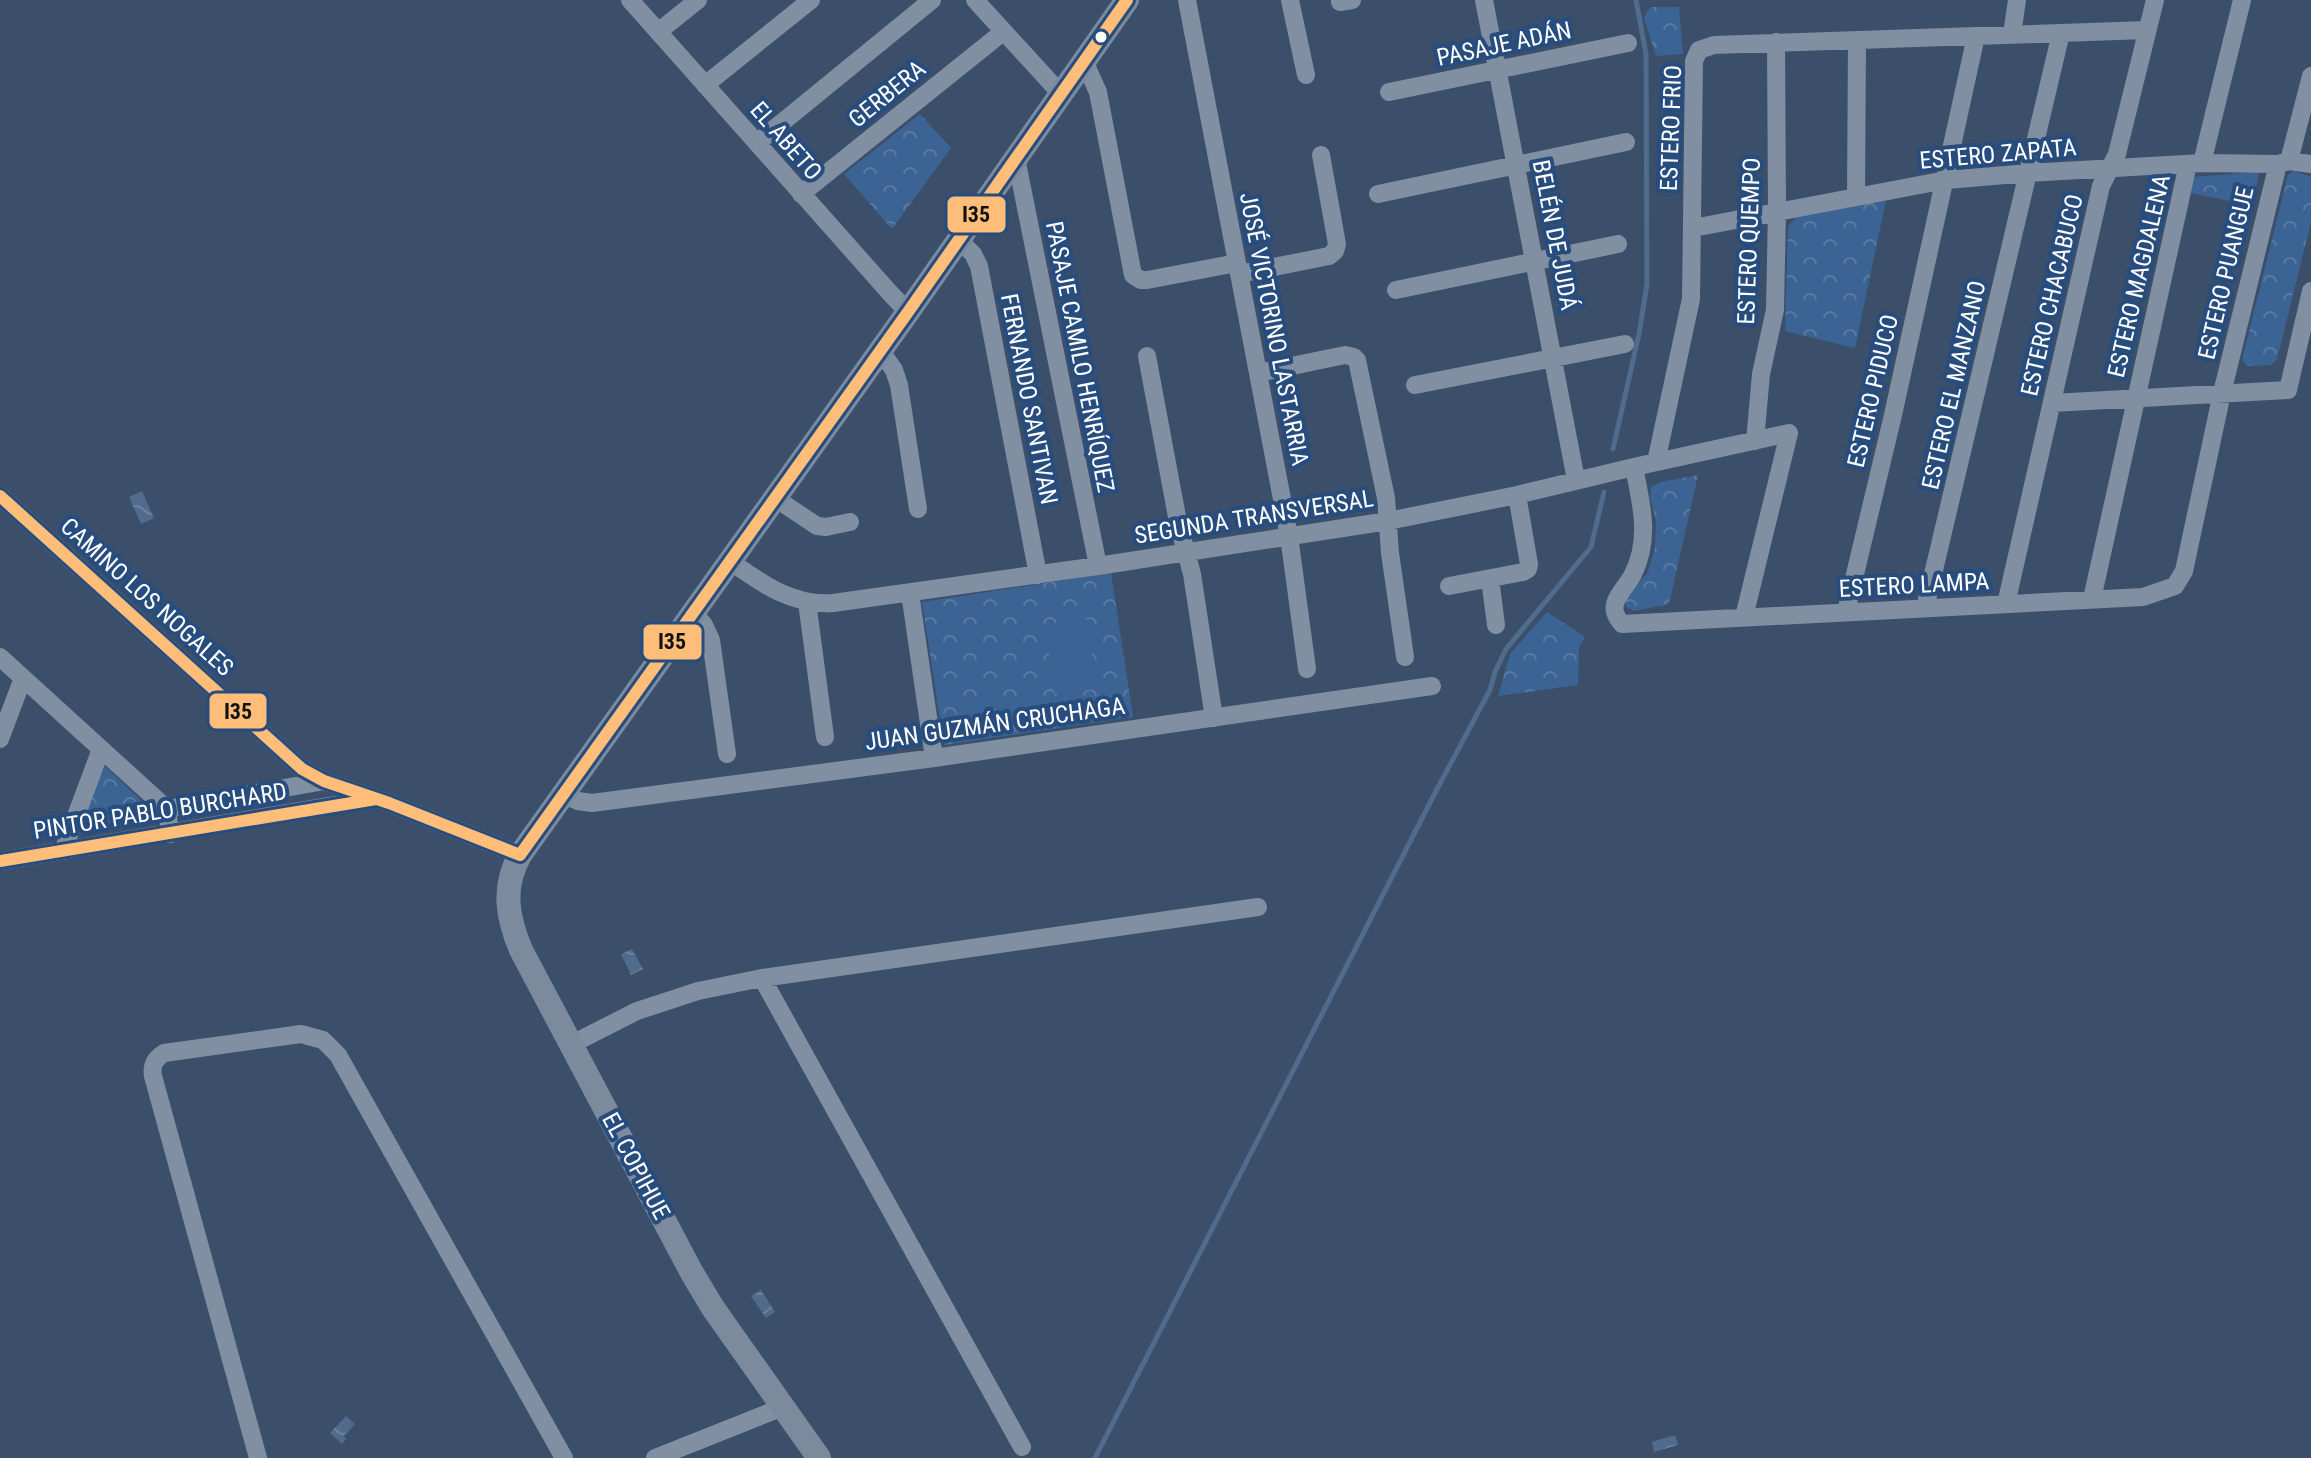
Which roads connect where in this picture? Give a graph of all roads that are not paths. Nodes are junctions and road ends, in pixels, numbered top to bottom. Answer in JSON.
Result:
{"nodes":[{"id":1,"x":630,"y":0,"type":"edge"},
{"id":2,"x":698,"y":0,"type":"edge"},
{"id":3,"x":811,"y":0,"type":"edge"},
{"id":4,"x":932,"y":0,"type":"edge"},
{"id":5,"x":975,"y":0,"type":"edge"},
{"id":6,"x":1127,"y":0,"type":"edge"},
{"id":7,"x":1187,"y":0,"type":"edge"},
{"id":8,"x":1290,"y":0,"type":"edge"},
{"id":9,"x":1484,"y":0,"type":"edge"},
{"id":10,"x":2017,"y":0,"type":"edge"},
{"id":11,"x":2155,"y":0,"type":"edge"},
{"id":12,"x":2242,"y":0,"type":"edge"},
{"id":13,"x":2147,"y":30,"type":"junction"},
{"id":14,"x":658,"y":32,"type":"junction"},
{"id":15,"x":1003,"y":32,"type":"junction"},
{"id":16,"x":2061,"y":33,"type":"junction"},
{"id":17,"x":2012,"y":35,"type":"junction"},
{"id":18,"x":1976,"y":36,"type":"junction"},
{"id":19,"x":1857,"y":40,"type":"junction"},
{"id":20,"x":1776,"y":42,"type":"junction"},
{"id":21,"x":1628,"y":43,"type":"dead end"},
{"id":22,"x":1084,"y":61,"type":"junction"},
{"id":23,"x":1497,"y":70,"type":"junction"},
{"id":24,"x":1306,"y":75,"type":"dead end"},
{"id":25,"x":2311,"y":76,"type":"edge"},
{"id":26,"x":705,"y":85,"type":"junction"},
{"id":27,"x":1389,"y":92,"type":"dead end"},
{"id":28,"x":1062,"y":95,"type":"junction"},
{"id":29,"x":1626,"y":142,"type":"dead end"},
{"id":30,"x":757,"y":143,"type":"junction"},
{"id":31,"x":1321,"y":155,"type":"dead end"},
{"id":32,"x":1016,"y":158,"type":"junction"},
{"id":33,"x":2283,"y":162,"type":"junction"},
{"id":34,"x":2195,"y":164,"type":"junction"},
{"id":35,"x":2311,"y":164,"type":"edge"},
{"id":36,"x":1516,"y":165,"type":"junction"},
{"id":37,"x":2111,"y":169,"type":"junction"},
{"id":38,"x":2029,"y":173,"type":"junction"},
{"id":39,"x":1946,"y":180,"type":"junction"},
{"id":40,"x":801,"y":194,"type":"junction"},
{"id":41,"x":1378,"y":194,"type":"dead end"},
{"id":42,"x":1856,"y":196,"type":"junction"},
{"id":43,"x":1777,"y":211,"type":"junction"},
{"id":44,"x":1693,"y":228,"type":"junction"},
{"id":45,"x":958,"y":239,"type":"junction"},
{"id":46,"x":1618,"y":244,"type":"dead end"},
{"id":47,"x":1535,"y":261,"type":"junction"},
{"id":48,"x":1238,"y":268,"type":"junction"},
{"id":49,"x":1396,"y":290,"type":"dead end"},
{"id":50,"x":2311,"y":291,"type":"edge"},
{"id":51,"x":908,"y":312,"type":"junction"},
{"id":52,"x":1625,"y":344,"type":"dead end"},
{"id":53,"x":880,"y":350,"type":"junction"},
{"id":54,"x":1147,"y":356,"type":"dead end"},
{"id":55,"x":1554,"y":357,"type":"junction"},
{"id":56,"x":1258,"y":373,"type":"junction"},
{"id":57,"x":1415,"y":385,"type":"dead end"},
{"id":58,"x":2222,"y":393,"type":"junction"},
{"id":59,"x":2136,"y":398,"type":"junction"},
{"id":60,"x":2052,"y":403,"type":"junction"},
{"id":61,"x":1755,"y":441,"type":"junction"},
{"id":62,"x":1656,"y":462,"type":"junction"},
{"id":63,"x":1634,"y":467,"type":"junction"},
{"id":64,"x":1576,"y":480,"type":"junction"},
{"id":65,"x":1517,"y":495,"type":"junction"},
{"id":66,"x":0,"y":496,"type":"edge"},
{"id":67,"x":775,"y":498,"type":"junction"},
{"id":68,"x":918,"y":509,"type":"dead end"},
{"id":69,"x":1388,"y":521,"type":"junction"},
{"id":70,"x":850,"y":522,"type":"dead end"},
{"id":71,"x":1289,"y":536,"type":"junction"},
{"id":72,"x":1186,"y":553,"type":"junction"},
{"id":73,"x":730,"y":561,"type":"junction"},
{"id":74,"x":1098,"y":566,"type":"junction"},
{"id":75,"x":1038,"y":575,"type":"junction"},
{"id":76,"x":1490,"y":579,"type":"junction"},
{"id":77,"x":1449,"y":586,"type":"dead end"},
{"id":78,"x":910,"y":593,"type":"junction"},
{"id":79,"x":2092,"y":599,"type":"junction"},
{"id":80,"x":807,"y":602,"type":"junction"},
{"id":81,"x":2006,"y":604,"type":"junction"},
{"id":82,"x":1925,"y":608,"type":"junction"},
{"id":83,"x":1846,"y":612,"type":"junction"},
{"id":84,"x":694,"y":613,"type":"junction"},
{"id":85,"x":1744,"y":617,"type":"junction"},
{"id":86,"x":1496,"y":625,"type":"dead end"},
{"id":87,"x":1405,"y":657,"type":"dead end"},
{"id":88,"x":8,"y":666,"type":"edge"},
{"id":89,"x":1307,"y":669,"type":"dead end"},
{"id":90,"x":1432,"y":686,"type":"dead end"},
{"id":91,"x":1214,"y":718,"type":"junction"},
{"id":92,"x":825,"y":737,"type":"dead end"},
{"id":93,"x":0,"y":739,"type":"edge"},
{"id":94,"x":101,"y":749,"type":"junction"},
{"id":95,"x":727,"y":754,"type":"dead end"},
{"id":96,"x":934,"y":758,"type":"junction"},
{"id":97,"x":324,"y":781,"type":"junction"},
{"id":98,"x":564,"y":795,"type":"junction"},
{"id":99,"x":375,"y":799,"type":"junction"},
{"id":100,"x":167,"y":809,"type":"junction"},
{"id":101,"x":170,"y":834,"type":"junction"},
{"id":102,"x":63,"y":851,"type":"junction"},
{"id":103,"x":520,"y":855,"type":"junction"},
{"id":104,"x":0,"y":861,"type":"edge"},
{"id":105,"x":1258,"y":907,"type":"dead end"},
{"id":106,"x":762,"y":978,"type":"junction"},
{"id":107,"x":572,"y":1044,"type":"junction"},
{"id":108,"x":783,"y":1407,"type":"junction"},
{"id":109,"x":1022,"y":1447,"type":"dead end"},
{"id":110,"x":258,"y":1458,"type":"edge"},
{"id":111,"x":564,"y":1458,"type":"edge"},
{"id":112,"x":655,"y":1458,"type":"edge"},
{"id":113,"x":819,"y":1458,"type":"edge"}],
"edges":[{"from":1,"to":14,"type":"street","name":"EL ABETO"},
{"from":2,"to":14,"type":"street"},
{"from":3,"to":26,"type":"street"},
{"from":4,"to":30,"type":"street"},
{"from":5,"to":15,"type":"street"},
{"from":6,"to":22,"type":"main road","name":"EL COPIHUE"},
{"from":7,"to":48,"type":"street","name":"JOSÉ VICTORINO LASTARRIA"},
{"from":8,"to":24,"type":"street"},
{"from":9,"to":23,"type":"street","name":"BELÉN DE JUDÁ"},
{"from":10,"to":17,"type":"street"},
{"from":11,"to":13,"type":"street","name":"ESTERO CHACABUCO"},
{"from":12,"to":34,"type":"street","name":"ESTERO MAGDALENA"},
{"from":13,"to":16,"type":"street","name":"ESTERO FRIO"},
{"from":13,"to":37,"type":"street","name":"ESTERO CHACABUCO"},
{"from":14,"to":26,"type":"street","name":"EL ABETO"},
{"from":15,"to":28,"type":"street"},
{"from":15,"to":40,"type":"street","name":"GERBERA"},
{"from":16,"to":17,"type":"street","name":"ESTERO FRIO"},
{"from":16,"to":38,"type":"street","name":"ESTERO EL MANZANO"},
{"from":17,"to":18,"type":"street","name":"ESTERO FRIO"},
{"from":18,"to":19,"type":"street","name":"ESTERO FRIO"},
{"from":18,"to":39,"type":"street","name":"ESTERO PIDUCO"},
{"from":19,"to":20,"type":"street","name":"ESTERO FRIO"},
{"from":19,"to":42,"type":"street"},
{"from":20,"to":43,"type":"street","name":"ESTERO QUEMPO"},
{"from":20,"to":44,"type":"street","name":"ESTERO FRIO"},
{"from":21,"to":23,"type":"street","name":"PASAJE ADÁN"},
{"from":22,"to":28,"type":"main road","name":"EL COPIHUE"},
{"from":22,"to":48,"type":"street"},
{"from":23,"to":27,"type":"street","name":"PASAJE ADÁN"},
{"from":23,"to":36,"type":"street","name":"BELÉN DE JUDÁ"},
{"from":25,"to":33,"type":"street","name":"ESTERO PUANGUE"},
{"from":26,"to":30,"type":"street","name":"EL ABETO"},
{"from":28,"to":32,"type":"main road","name":"EL COPIHUE"},
{"from":29,"to":36,"type":"street"},
{"from":30,"to":40,"type":"street","name":"EL ABETO"},
{"from":31,"to":48,"type":"street"},
{"from":32,"to":45,"type":"main road","name":"EL COPIHUE"},
{"from":32,"to":74,"type":"street","name":"PASAJE CAMILO HENRÍQUEZ"},
{"from":33,"to":34,"type":"street","name":"ESTERO ZAPATA"},
{"from":33,"to":35,"type":"street","name":"ESTERO ZAPATA"},
{"from":33,"to":58,"type":"street","name":"ESTERO PUANGUE"},
{"from":34,"to":37,"type":"street","name":"ESTERO ZAPATA"},
{"from":34,"to":59,"type":"street","name":"ESTERO MAGDALENA"},
{"from":36,"to":41,"type":"street"},
{"from":36,"to":47,"type":"street","name":"BELÉN DE JUDÁ"},
{"from":37,"to":38,"type":"street","name":"ESTERO ZAPATA"},
{"from":37,"to":60,"type":"street","name":"ESTERO CHACABUCO"},
{"from":38,"to":39,"type":"street","name":"ESTERO ZAPATA"},
{"from":38,"to":82,"type":"street","name":"ESTERO EL MANZANO"},
{"from":39,"to":42,"type":"street","name":"ESTERO ZAPATA"},
{"from":39,"to":83,"type":"street","name":"ESTERO PIDUCO"},
{"from":40,"to":51,"type":"street","name":"EL ABETO"},
{"from":42,"to":43,"type":"street","name":"ESTERO ZAPATA"},
{"from":43,"to":44,"type":"street","name":"ESTERO ZAPATA"},
{"from":43,"to":61,"type":"street","name":"ESTERO QUEMPO"},
{"from":44,"to":62,"type":"street","name":"ESTERO FRIO"},
{"from":45,"to":51,"type":"main road","name":"EL COPIHUE"},
{"from":45,"to":75,"type":"street","name":"FERNANDO SANTIVAN"},
{"from":46,"to":47,"type":"street"},
{"from":47,"to":49,"type":"street"},
{"from":47,"to":55,"type":"street","name":"BELÉN DE JUDÁ"},
{"from":48,"to":56,"type":"street","name":"JOSÉ VICTORINO LASTARRIA"},
{"from":50,"to":58,"type":"street"},
{"from":51,"to":53,"type":"main road","name":"EL COPIHUE"},
{"from":52,"to":55,"type":"street"},
{"from":53,"to":67,"type":"main road","name":"EL COPIHUE"},
{"from":53,"to":68,"type":"street"},
{"from":54,"to":72,"type":"street"},
{"from":55,"to":57,"type":"street"},
{"from":55,"to":64,"type":"street","name":"BELÉN DE JUDÁ"},
{"from":56,"to":69,"type":"street"},
{"from":56,"to":71,"type":"street","name":"JOSÉ VICTORINO LASTARRIA"},
{"from":58,"to":59,"type":"street"},
{"from":58,"to":79,"type":"street","name":"ESTERO LAMPA"},
{"from":59,"to":60,"type":"street"},
{"from":59,"to":79,"type":"street","name":"ESTERO MAGDALENA"},
{"from":60,"to":81,"type":"street","name":"ESTERO CHACABUCO"},
{"from":61,"to":62,"type":"street","name":"SEGUNDA TRANSVERSAL"},
{"from":61,"to":85,"type":"street","name":"SEGUNDA TRANSVERSAL"},
{"from":62,"to":63,"type":"street","name":"SEGUNDA TRANSVERSAL"},
{"from":63,"to":64,"type":"street","name":"SEGUNDA TRANSVERSAL"},
{"from":63,"to":85,"type":"street","name":"ESTERO LAMPA"},
{"from":64,"to":65,"type":"street","name":"SEGUNDA TRANSVERSAL"},
{"from":65,"to":69,"type":"street","name":"SEGUNDA TRANSVERSAL"},
{"from":65,"to":76,"type":"street"},
{"from":66,"to":97,"type":"street","name":"CAMINO LOS NOGALES"},
{"from":67,"to":70,"type":"street"},
{"from":67,"to":73,"type":"main road","name":"EL COPIHUE"},
{"from":69,"to":71,"type":"street","name":"SEGUNDA TRANSVERSAL"},
{"from":69,"to":87,"type":"street"},
{"from":71,"to":72,"type":"street","name":"SEGUNDA TRANSVERSAL"},
{"from":71,"to":89,"type":"street","name":"JOSÉ VICTORINO LASTARRIA"},
{"from":72,"to":74,"type":"street","name":"SEGUNDA TRANSVERSAL"},
{"from":72,"to":91,"type":"street"},
{"from":73,"to":80,"type":"street","name":"SEGUNDA TRANSVERSAL"},
{"from":73,"to":84,"type":"main road","name":"EL COPIHUE"},
{"from":74,"to":75,"type":"street","name":"SEGUNDA TRANSVERSAL"},
{"from":75,"to":78,"type":"street","name":"SEGUNDA TRANSVERSAL"},
{"from":76,"to":77,"type":"street"},
{"from":76,"to":86,"type":"street"},
{"from":78,"to":80,"type":"street","name":"SEGUNDA TRANSVERSAL"},
{"from":78,"to":96,"type":"street"},
{"from":79,"to":81,"type":"street","name":"ESTERO LAMPA"},
{"from":80,"to":92,"type":"street"},
{"from":81,"to":82,"type":"street","name":"ESTERO LAMPA"},
{"from":82,"to":83,"type":"street","name":"ESTERO LAMPA"},
{"from":83,"to":85,"type":"street","name":"ESTERO LAMPA"},
{"from":84,"to":95,"type":"street"},
{"from":84,"to":98,"type":"main road","name":"EL COPIHUE"},
{"from":88,"to":93,"type":"street"},
{"from":88,"to":94,"type":"street"},
{"from":90,"to":91,"type":"street","name":"JUAN GUZMÁN CRUCHAGA"},
{"from":91,"to":96,"type":"street","name":"JUAN GUZMÁN CRUCHAGA"},
{"from":94,"to":100,"type":"street"},
{"from":94,"to":102,"type":"street"},
{"from":96,"to":98,"type":"street","name":"JUAN GUZMÁN CRUCHAGA"},
{"from":97,"to":99,"type":"street","name":"CAMINO LOS NOGALES"},
{"from":97,"to":100,"type":"street","name":"PINTOR PABLO BURCHARD"},
{"from":98,"to":103,"type":"main road","name":"EL COPIHUE"},
{"from":99,"to":101,"type":"street","name":"PINTOR PABLO BURCHARD"},
{"from":99,"to":103,"type":"street","name":"CAMINO LOS NOGALES"},
{"from":100,"to":101,"type":"street"},
{"from":101,"to":102,"type":"street","name":"PINTOR PABLO BURCHARD"},
{"from":102,"to":104,"type":"street","name":"PINTOR PABLO BURCHARD"},
{"from":103,"to":107,"type":"main road","name":"EL COPIHUE"},
{"from":105,"to":106,"type":"street"},
{"from":106,"to":107,"type":"street"},
{"from":106,"to":109,"type":"street"},
{"from":107,"to":108,"type":"main road","name":"EL COPIHUE"},
{"from":108,"to":112,"type":"street"},
{"from":108,"to":113,"type":"main road","name":"EL COPIHUE"},
{"from":110,"to":111,"type":"street"}]}
